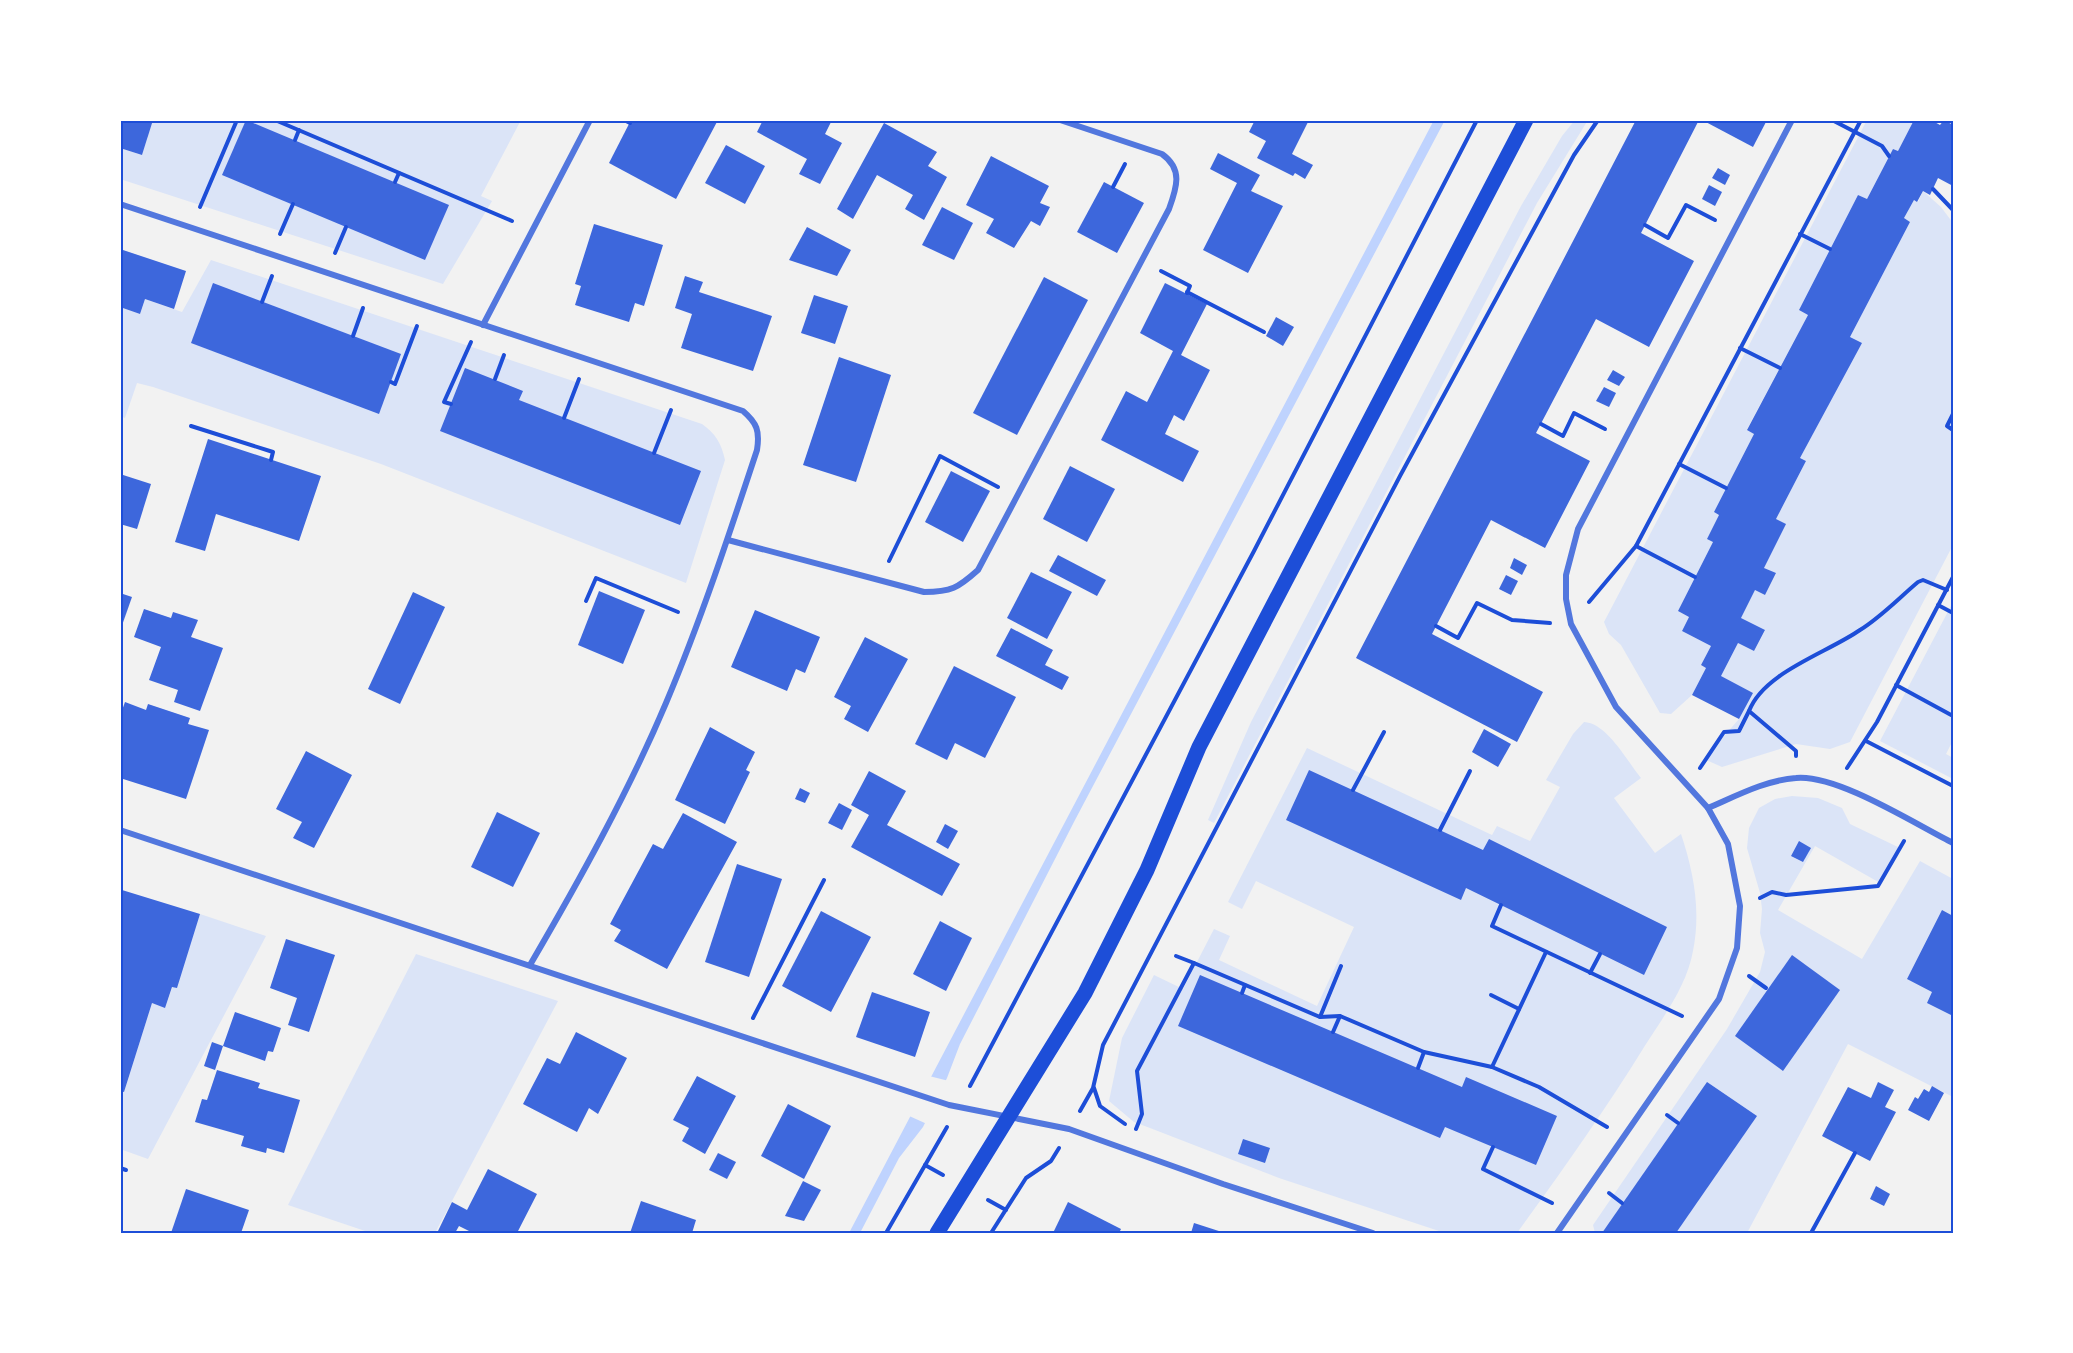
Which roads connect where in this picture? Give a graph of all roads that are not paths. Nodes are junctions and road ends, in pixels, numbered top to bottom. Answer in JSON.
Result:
{"nodes":[{"id":1,"x":590,"y":120,"type":"edge"},
{"id":2,"x":1060,"y":120,"type":"edge"},
{"id":3,"x":1526,"y":120,"type":"edge"},
{"id":4,"x":1792,"y":120,"type":"edge"},
{"id":5,"x":120,"y":204,"type":"edge"},
{"id":6,"x":483,"y":325,"type":"junction"},
{"id":7,"x":728,"y":540,"type":"junction"},
{"id":8,"x":1708,"y":808,"type":"junction"},
{"id":9,"x":120,"y":830,"type":"edge"},
{"id":10,"x":1953,"y":843,"type":"edge"},
{"id":11,"x":530,"y":965,"type":"junction"},
{"id":12,"x":1010,"y":1117,"type":"junction"},
{"id":13,"x":937,"y":1233,"type":"edge"},
{"id":14,"x":1373,"y":1233,"type":"edge"},
{"id":15,"x":1557,"y":1233,"type":"edge"}],
"edges":[{"from":1,"to":6,"type":"street"},
{"from":2,"to":7,"type":"street"},
{"from":3,"to":12,"type":"main road"},
{"from":4,"to":8,"type":"street"},
{"from":5,"to":6,"type":"street"},
{"from":6,"to":7,"type":"street"},
{"from":7,"to":11,"type":"street"},
{"from":8,"to":10,"type":"street"},
{"from":8,"to":15,"type":"street"},
{"from":9,"to":11,"type":"street"},
{"from":11,"to":12,"type":"street"},
{"from":12,"to":13,"type":"main road"},
{"from":12,"to":14,"type":"street"}]}
